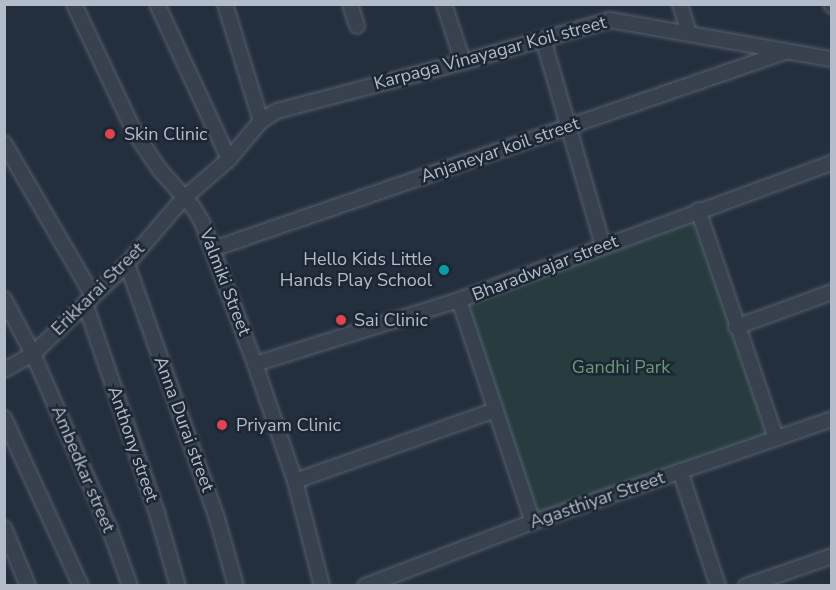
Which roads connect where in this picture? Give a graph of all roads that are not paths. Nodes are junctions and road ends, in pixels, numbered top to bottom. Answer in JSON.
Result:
{"nodes":[{"id":1,"x":74,"y":4,"type":"edge"},
{"id":2,"x":157,"y":4,"type":"edge"},
{"id":3,"x":225,"y":4,"type":"edge"},
{"id":4,"x":350,"y":4,"type":"edge"},
{"id":5,"x":444,"y":4,"type":"edge"},
{"id":6,"x":680,"y":4,"type":"edge"},
{"id":7,"x":357,"y":26,"type":"dead end"},
{"id":8,"x":689,"y":33,"type":"junction"},
{"id":9,"x":543,"y":39,"type":"junction"},
{"id":10,"x":787,"y":52,"type":"junction"},
{"id":11,"x":831,"y":59,"type":"edge"},
{"id":12,"x":463,"y":62,"type":"junction"},
{"id":13,"x":261,"y":121,"type":"junction"},
{"id":14,"x":568,"y":127,"type":"junction"},
{"id":15,"x":4,"y":143,"type":"edge"},
{"id":16,"x":229,"y":159,"type":"junction"},
{"id":17,"x":831,"y":163,"type":"edge"},
{"id":18,"x":183,"y":199,"type":"junction"},
{"id":19,"x":698,"y":210,"type":"junction"},
{"id":20,"x":603,"y":246,"type":"junction"},
{"id":21,"x":213,"y":249,"type":"junction"},
{"id":22,"x":127,"y":264,"type":"junction"},
{"id":23,"x":831,"y":292,"type":"edge"},
{"id":24,"x":4,"y":299,"type":"edge"},
{"id":25,"x":89,"y":300,"type":"junction"},
{"id":26,"x":459,"y":300,"type":"junction"},
{"id":27,"x":736,"y":327,"type":"junction"},
{"id":28,"x":33,"y":354,"type":"junction"},
{"id":29,"x":255,"y":364,"type":"junction"},
{"id":30,"x":4,"y":370,"type":"edge"},
{"id":31,"x":496,"y":410,"type":"junction"},
{"id":32,"x":4,"y":418,"type":"edge"},
{"id":33,"x":831,"y":418,"type":"edge"},
{"id":34,"x":776,"y":438,"type":"junction"},
{"id":35,"x":680,"y":471,"type":"junction"},
{"id":36,"x":295,"y":481,"type":"junction"},
{"id":37,"x":533,"y":522,"type":"junction"},
{"id":38,"x":4,"y":528,"type":"edge"},
{"id":39,"x":831,"y":555,"type":"edge"},
{"id":40,"x":28,"y":585,"type":"edge"},
{"id":41,"x":81,"y":585,"type":"edge"},
{"id":42,"x":130,"y":585,"type":"edge"},
{"id":43,"x":178,"y":585,"type":"edge"},
{"id":44,"x":236,"y":585,"type":"edge"},
{"id":45,"x":322,"y":585,"type":"edge"},
{"id":46,"x":365,"y":585,"type":"edge"},
{"id":47,"x":718,"y":585,"type":"edge"},
{"id":48,"x":746,"y":585,"type":"edge"}],
"edges":[{"from":1,"to":18,"type":"street","name":"Valmiki Street"},
{"from":2,"to":16,"type":"street"},
{"from":3,"to":13,"type":"street"},
{"from":4,"to":7,"type":"street"},
{"from":5,"to":12,"type":"street"},
{"from":6,"to":8,"type":"street"},
{"from":8,"to":9,"type":"street","name":"Karpaga Vinayagar Koil street"},
{"from":8,"to":10,"type":"street","name":"Karpaga Vinayagar Koil street"},
{"from":9,"to":12,"type":"street","name":"Karpaga Vinayagar Koil street"},
{"from":9,"to":14,"type":"street"},
{"from":10,"to":11,"type":"street","name":"Karpaga Vinayagar Koil street"},
{"from":10,"to":14,"type":"street","name":"Anjaneyar koil street"},
{"from":12,"to":13,"type":"street","name":"Karpaga Vinayagar Koil street"},
{"from":13,"to":16,"type":"street","name":"Karpaga Vinayagar Koil street"},
{"from":14,"to":20,"type":"street"},
{"from":14,"to":21,"type":"street","name":"Anjaneyar koil street"},
{"from":15,"to":25,"type":"street","name":"Anthony street"},
{"from":16,"to":18,"type":"street","name":"Karpaga Vinayagar Koil street"},
{"from":17,"to":19,"type":"street","name":"Bharadwajar street"},
{"from":18,"to":21,"type":"street","name":"Valmiki Street"},
{"from":18,"to":22,"type":"street","name":"Erikkarai Street"},
{"from":19,"to":20,"type":"street","name":"Bharadwajar street"},
{"from":19,"to":27,"type":"street"},
{"from":20,"to":26,"type":"street","name":"Bharadwajar street"},
{"from":21,"to":29,"type":"street","name":"Valmiki Street"},
{"from":22,"to":25,"type":"street","name":"Erikkarai Street"},
{"from":22,"to":44,"type":"street","name":"Anna Durai street"},
{"from":23,"to":27,"type":"street"},
{"from":24,"to":28,"type":"street","name":"Ambedkar street"},
{"from":25,"to":28,"type":"street","name":"Erikkarai Street"},
{"from":25,"to":43,"type":"street","name":"Anthony street"},
{"from":26,"to":29,"type":"street","name":"Bharadwajar street"},
{"from":26,"to":31,"type":"street"},
{"from":27,"to":34,"type":"street"},
{"from":28,"to":30,"type":"street","name":"Erikkarai Street"},
{"from":28,"to":42,"type":"street","name":"Ambedkar street"},
{"from":29,"to":36,"type":"street","name":"Valmiki Street"},
{"from":31,"to":36,"type":"street"},
{"from":31,"to":37,"type":"street"},
{"from":32,"to":41,"type":"street"},
{"from":33,"to":34,"type":"street","name":"Agasthiyar Street"},
{"from":34,"to":35,"type":"street","name":"Agasthiyar Street"},
{"from":35,"to":37,"type":"street","name":"Agasthiyar Street"},
{"from":35,"to":47,"type":"street"},
{"from":36,"to":45,"type":"street","name":"Valmiki Street"},
{"from":37,"to":46,"type":"street","name":"Agasthiyar Street"},
{"from":38,"to":40,"type":"street"},
{"from":39,"to":48,"type":"street"}]}
